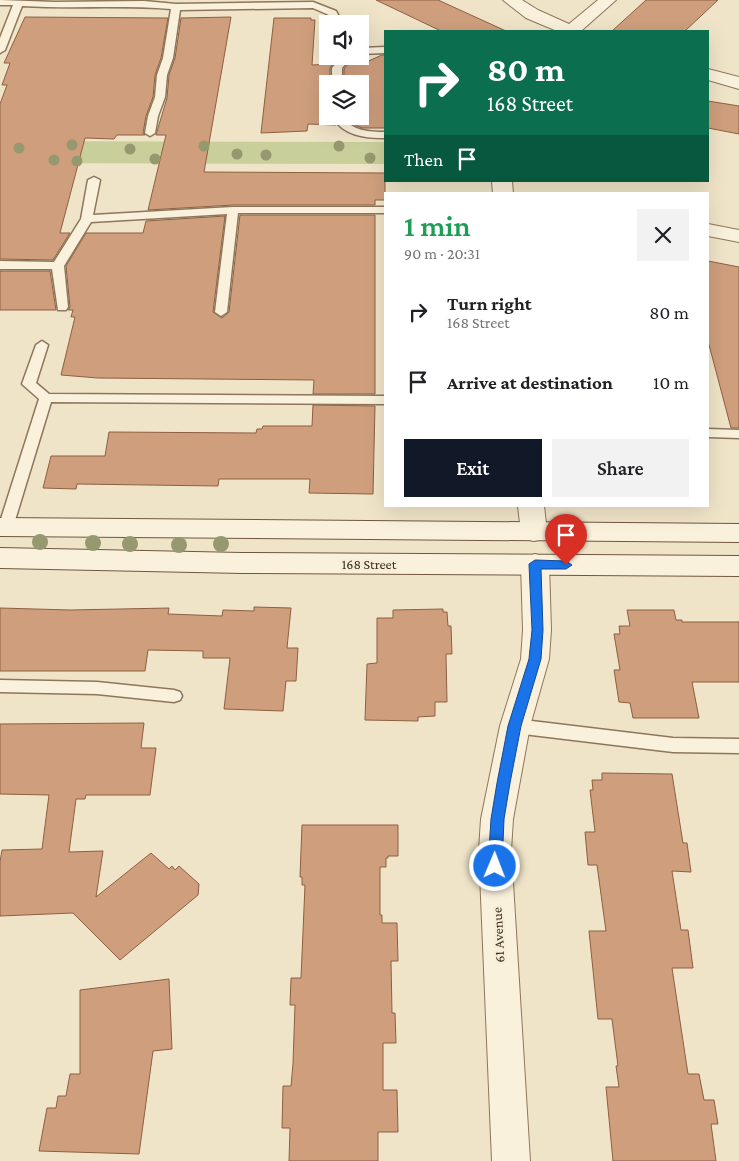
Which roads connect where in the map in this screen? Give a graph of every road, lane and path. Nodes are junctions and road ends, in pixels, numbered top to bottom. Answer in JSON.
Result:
{"nodes":[{"id":1,"x":511,"y":0,"type":"edge"},
{"id":2,"x":608,"y":0,"type":"edge"},
{"id":3,"x":0,"y":2,"type":"edge"},
{"id":4,"x":19,"y":2,"type":"edge"},
{"id":5,"x":176,"y":8,"type":"junction"},
{"id":6,"x":334,"y":15,"type":"edge"},
{"id":7,"x":569,"y":30,"type":"edge"},
{"id":8,"x":572,"y":30,"type":"edge"},
{"id":9,"x":0,"y":50,"type":"edge"},
{"id":10,"x":384,"y":50,"type":"edge"},
{"id":11,"x":369,"y":51,"type":"edge"},
{"id":12,"x":709,"y":74,"type":"edge"},
{"id":13,"x":739,"y":83,"type":"edge"},
{"id":14,"x":344,"y":125,"type":"edge"},
{"id":15,"x":150,"y":133,"type":"dead end"},
{"id":16,"x":384,"y":135,"type":"edge"},
{"id":17,"x":94,"y":180,"type":"dead end"},
{"id":18,"x":233,"y":210,"type":"junction"},
{"id":19,"x":384,"y":210,"type":"edge"},
{"id":20,"x":87,"y":219,"type":"junction"},
{"id":21,"x":709,"y":230,"type":"edge"},
{"id":22,"x":739,"y":236,"type":"edge"},
{"id":23,"x":0,"y":265,"type":"edge"},
{"id":24,"x":58,"y":266,"type":"junction"},
{"id":25,"x":62,"y":307,"type":"dead end"},
{"id":26,"x":221,"y":312,"type":"dead end"},
{"id":27,"x":42,"y":346,"type":"dead end"},
{"id":28,"x":46,"y":398,"type":"junction"},
{"id":29,"x":384,"y":400,"type":"edge"},
{"id":30,"x":709,"y":433,"type":"edge"},
{"id":31,"x":739,"y":434,"type":"edge"},
{"id":32,"x":531,"y":507,"type":"edge"},
{"id":33,"x":3,"y":528,"type":"edge"},
{"id":34,"x":534,"y":532,"type":"junction"},
{"id":35,"x":739,"y":533,"type":"edge"},
{"id":36,"x":739,"y":548,"type":"edge"},
{"id":37,"x":0,"y":558,"type":"edge"},
{"id":38,"x":242,"y":563,"type":"junction"},
{"id":39,"x":535,"y":564,"type":"junction"},
{"id":40,"x":739,"y":566,"type":"edge"},
{"id":41,"x":0,"y":686,"type":"edge"},
{"id":42,"x":174,"y":696,"type":"dead end"},
{"id":43,"x":514,"y":726,"type":"junction"},
{"id":44,"x":739,"y":746,"type":"edge"},
{"id":45,"x":511,"y":1161,"type":"edge"}],
"edges":[{"from":1,"to":7,"type":"main road"},
{"from":2,"to":8,"type":"main road"},
{"from":3,"to":4,"type":"lane"},
{"from":4,"to":5,"type":"lane"},
{"from":4,"to":9,"type":"lane"},
{"from":5,"to":6,"type":"lane"},
{"from":5,"to":15,"type":"lane"},
{"from":10,"to":11,"type":"lane"},
{"from":12,"to":13,"type":"main road"},
{"from":14,"to":16,"type":"lane"},
{"from":17,"to":20,"type":"lane"},
{"from":18,"to":19,"type":"lane"},
{"from":18,"to":20,"type":"lane"},
{"from":18,"to":26,"type":"lane"},
{"from":20,"to":24,"type":"lane"},
{"from":21,"to":22,"type":"main road"},
{"from":23,"to":24,"type":"lane"},
{"from":24,"to":25,"type":"lane"},
{"from":27,"to":28,"type":"lane"},
{"from":28,"to":29,"type":"lane"},
{"from":28,"to":33,"type":"lane"},
{"from":30,"to":31,"type":"lane"},
{"from":32,"to":34,"type":"main road"},
{"from":33,"to":34,"type":"main road"},
{"from":34,"to":35,"type":"main road"},
{"from":34,"to":38,"type":"main road"},
{"from":36,"to":39,"type":"main road"},
{"from":37,"to":38,"type":"main road","name":"168 Street"},
{"from":38,"to":39,"type":"main road","name":"168 Street"},
{"from":39,"to":40,"type":"main road","name":"168 Street"},
{"from":39,"to":43,"type":"main road","name":"61 Avenue"},
{"from":41,"to":42,"type":"lane"},
{"from":43,"to":44,"type":"lane"},
{"from":43,"to":45,"type":"main road","name":"61 Avenue"}]}
